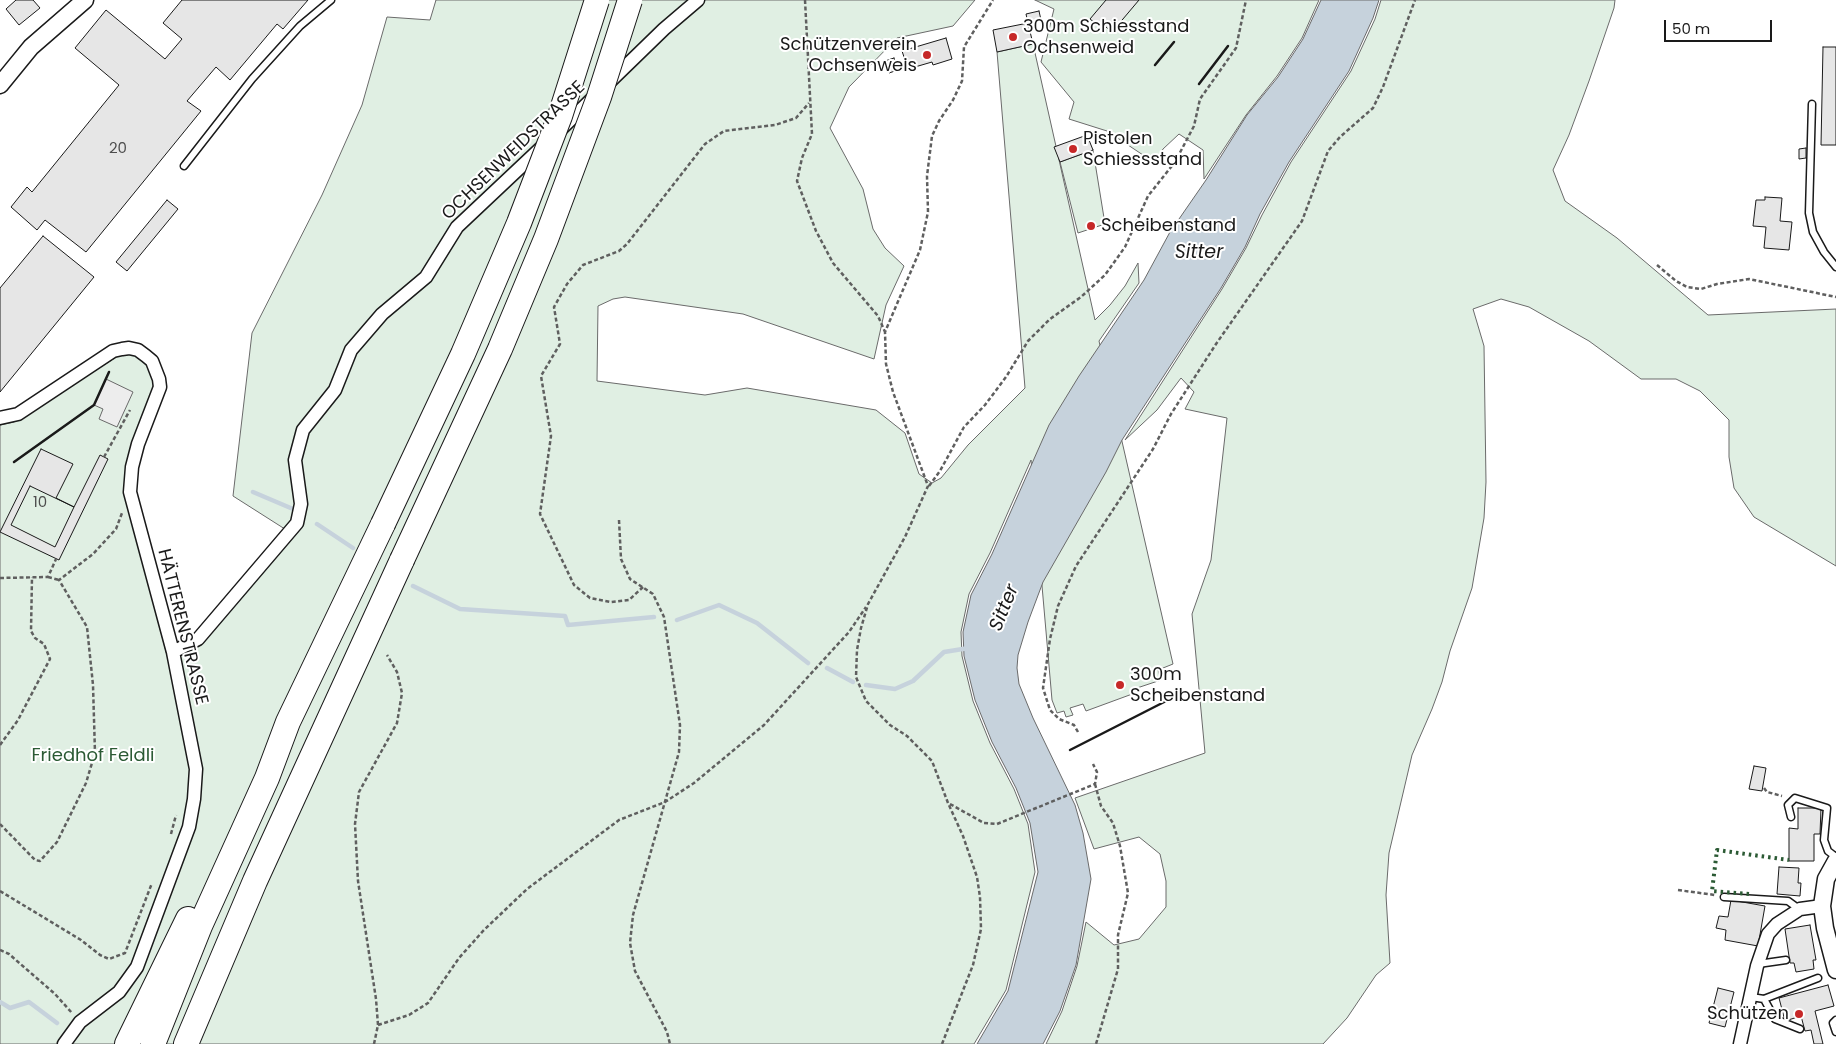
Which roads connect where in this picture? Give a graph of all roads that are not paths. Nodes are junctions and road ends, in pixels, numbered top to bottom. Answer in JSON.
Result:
{"nodes":[{"id":1,"x":85,"y":0,"type":"edge"},
{"id":2,"x":331,"y":0,"type":"edge"},
{"id":3,"x":597,"y":0,"type":"edge"},
{"id":4,"x":630,"y":0,"type":"edge"},
{"id":5,"x":698,"y":0,"type":"edge"},
{"id":6,"x":0,"y":85,"type":"edge"},
{"id":7,"x":1812,"y":104,"type":"dead end"},
{"id":8,"x":184,"y":166,"type":"dead end"},
{"id":9,"x":1836,"y":267,"type":"edge"},
{"id":10,"x":0,"y":418,"type":"edge"},
{"id":11,"x":173,"y":652,"type":"junction"},
{"id":12,"x":288,"y":722,"type":"junction"},
{"id":13,"x":1790,"y":817,"type":"dead end"},
{"id":14,"x":1836,"y":857,"type":"edge"},
{"id":15,"x":1836,"y":861,"type":"edge"},
{"id":16,"x":1724,"y":897,"type":"road end"},
{"id":17,"x":1822,"y":906,"type":"junction"},
{"id":18,"x":1800,"y":909,"type":"junction"},
{"id":19,"x":1786,"y":960,"type":"dead end"},
{"id":20,"x":1758,"y":964,"type":"junction"},
{"id":21,"x":1836,"y":970,"type":"edge"},
{"id":22,"x":1818,"y":978,"type":"dead end"},
{"id":23,"x":1757,"y":998,"type":"junction"},
{"id":24,"x":1836,"y":1020,"type":"edge"},
{"id":25,"x":1800,"y":1029,"type":"dead end"},
{"id":26,"x":1836,"y":1032,"type":"edge"},
{"id":27,"x":129,"y":1038,"type":"edge"},
{"id":28,"x":154,"y":1040,"type":"edge"},
{"id":29,"x":188,"y":1040,"type":"edge"},
{"id":30,"x":64,"y":1044,"type":"edge"},
{"id":31,"x":1740,"y":1044,"type":"edge"}],
"edges":[{"from":1,"to":6,"type":"street"},
{"from":2,"to":8,"type":"lane"},
{"from":3,"to":12,"type":"highway","bridge":true},
{"from":4,"to":29,"type":"highway","bridge":true},
{"from":5,"to":11,"type":"street","name":"OCHSENWEIDSTRASSE"},
{"from":7,"to":9,"type":"lane"},
{"from":10,"to":11,"type":"street","name":"HÄTTERENSTRASSE"},
{"from":11,"to":30,"type":"street","name":"HÄTTERENSTRASSE"},
{"from":12,"to":27,"type":"highway"},
{"from":12,"to":28,"type":"highway"},
{"from":13,"to":14,"type":"lane"},
{"from":15,"to":17,"type":"street"},
{"from":16,"to":18,"type":"lane"},
{"from":17,"to":18,"type":"street"},
{"from":17,"to":21,"type":"street"},
{"from":18,"to":20,"type":"street"},
{"from":19,"to":20,"type":"lane"},
{"from":20,"to":23,"type":"street"},
{"from":22,"to":23,"type":"lane"},
{"from":23,"to":25,"type":"lane"},
{"from":23,"to":31,"type":"street"},
{"from":24,"to":26,"type":"lane"}]}
